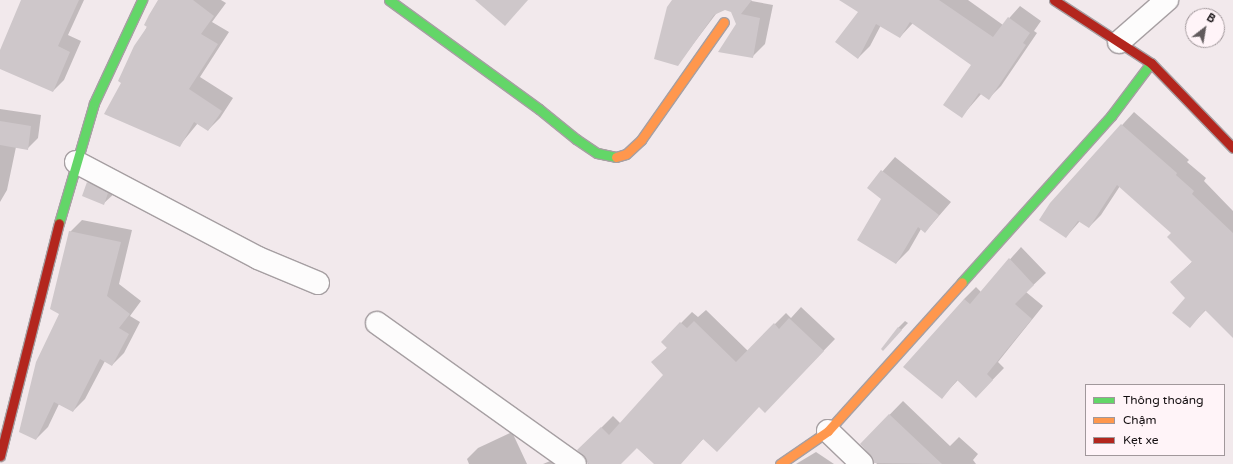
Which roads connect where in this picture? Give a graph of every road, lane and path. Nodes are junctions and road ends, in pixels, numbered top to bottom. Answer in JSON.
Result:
{"nodes":[{"id":1,"x":142,"y":0,"type":"edge"},
{"id":2,"x":389,"y":0,"type":"edge"},
{"id":3,"x":1054,"y":0,"type":"edge"},
{"id":4,"x":1168,"y":0,"type":"edge"},
{"id":5,"x":724,"y":22,"type":"dead end"},
{"id":6,"x":1119,"y":42,"type":"junction"},
{"id":7,"x":1151,"y":63,"type":"junction"},
{"id":8,"x":1233,"y":148,"type":"edge"},
{"id":9,"x":76,"y":162,"type":"junction"},
{"id":10,"x":318,"y":283,"type":"dead end"},
{"id":11,"x":377,"y":322,"type":"dead end"},
{"id":12,"x":828,"y":432,"type":"junction"},
{"id":13,"x":0,"y":456,"type":"edge"},
{"id":14,"x":575,"y":464,"type":"edge"},
{"id":15,"x":780,"y":464,"type":"edge"},
{"id":16,"x":862,"y":464,"type":"edge"}],
"edges":[{"from":1,"to":9,"type":"street"},
{"from":2,"to":5,"type":"street"},
{"from":3,"to":6,"type":"street"},
{"from":4,"to":6,"type":"street"},
{"from":6,"to":7,"type":"street"},
{"from":7,"to":8,"type":"street"},
{"from":7,"to":12,"type":"street"},
{"from":9,"to":10,"type":"street"},
{"from":9,"to":13,"type":"street"},
{"from":11,"to":14,"type":"street"},
{"from":12,"to":15,"type":"street"},
{"from":12,"to":16,"type":"street"}]}
